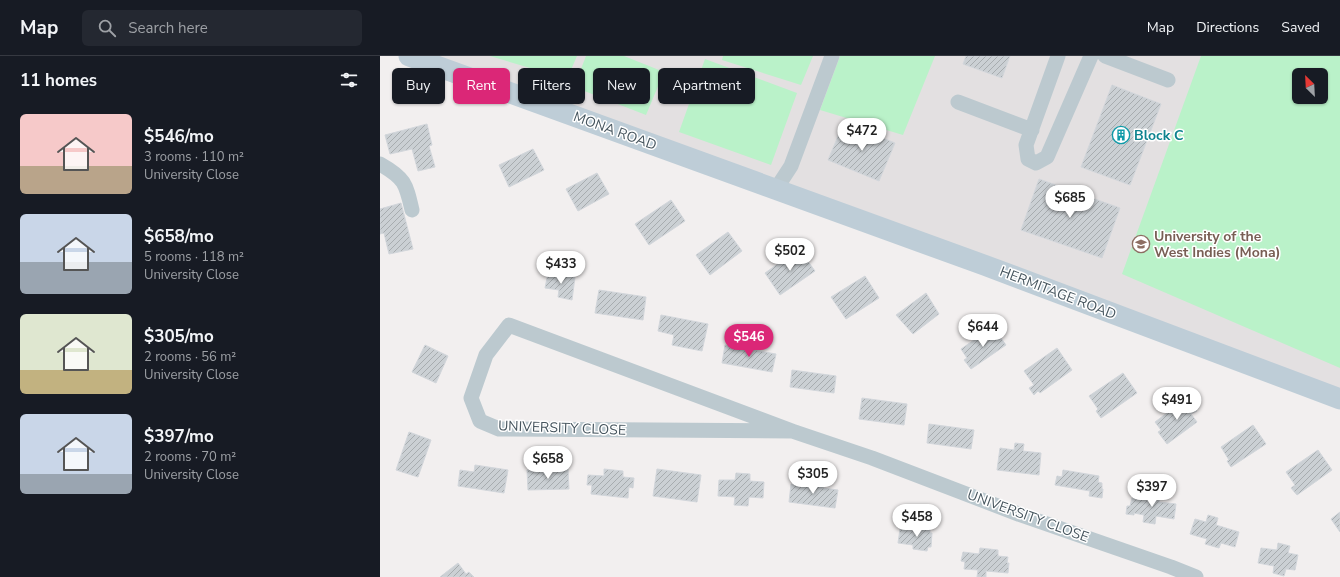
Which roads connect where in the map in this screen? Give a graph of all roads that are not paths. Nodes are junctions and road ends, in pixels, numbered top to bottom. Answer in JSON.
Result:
{"nodes":[{"id":1,"x":409,"y":56,"type":"edge"},
{"id":2,"x":832,"y":56,"type":"edge"},
{"id":3,"x":1058,"y":56,"type":"edge"},
{"id":4,"x":1091,"y":56,"type":"edge"},
{"id":5,"x":1105,"y":56,"type":"edge"},
{"id":6,"x":1168,"y":80,"type":"dead end"},
{"id":7,"x":958,"y":102,"type":"dead end"},
{"id":8,"x":1032,"y":130,"type":"junction"},
{"id":9,"x":380,"y":164,"type":"edge"},
{"id":10,"x":776,"y":189,"type":"junction"},
{"id":11,"x":412,"y":210,"type":"dead end"},
{"id":12,"x":1340,"y":399,"type":"edge"},
{"id":13,"x":792,"y":431,"type":"junction"},
{"id":14,"x":1196,"y":577,"type":"edge"}],
"edges":[{"from":1,"to":10,"type":"street","name":"MONA ROAD"},
{"from":2,"to":10,"type":"street"},
{"from":3,"to":8,"type":"street"},
{"from":4,"to":8,"type":"street"},
{"from":5,"to":6,"type":"street"},
{"from":7,"to":8,"type":"street"},
{"from":9,"to":11,"type":"street"},
{"from":10,"to":12,"type":"street","name":"HERMITAGE ROAD"},
{"from":13,"to":13,"type":"street","name":"UNIVERSITY CLOSE"},
{"from":13,"to":14,"type":"street","name":"UNIVERSITY CLOSE"}]}
